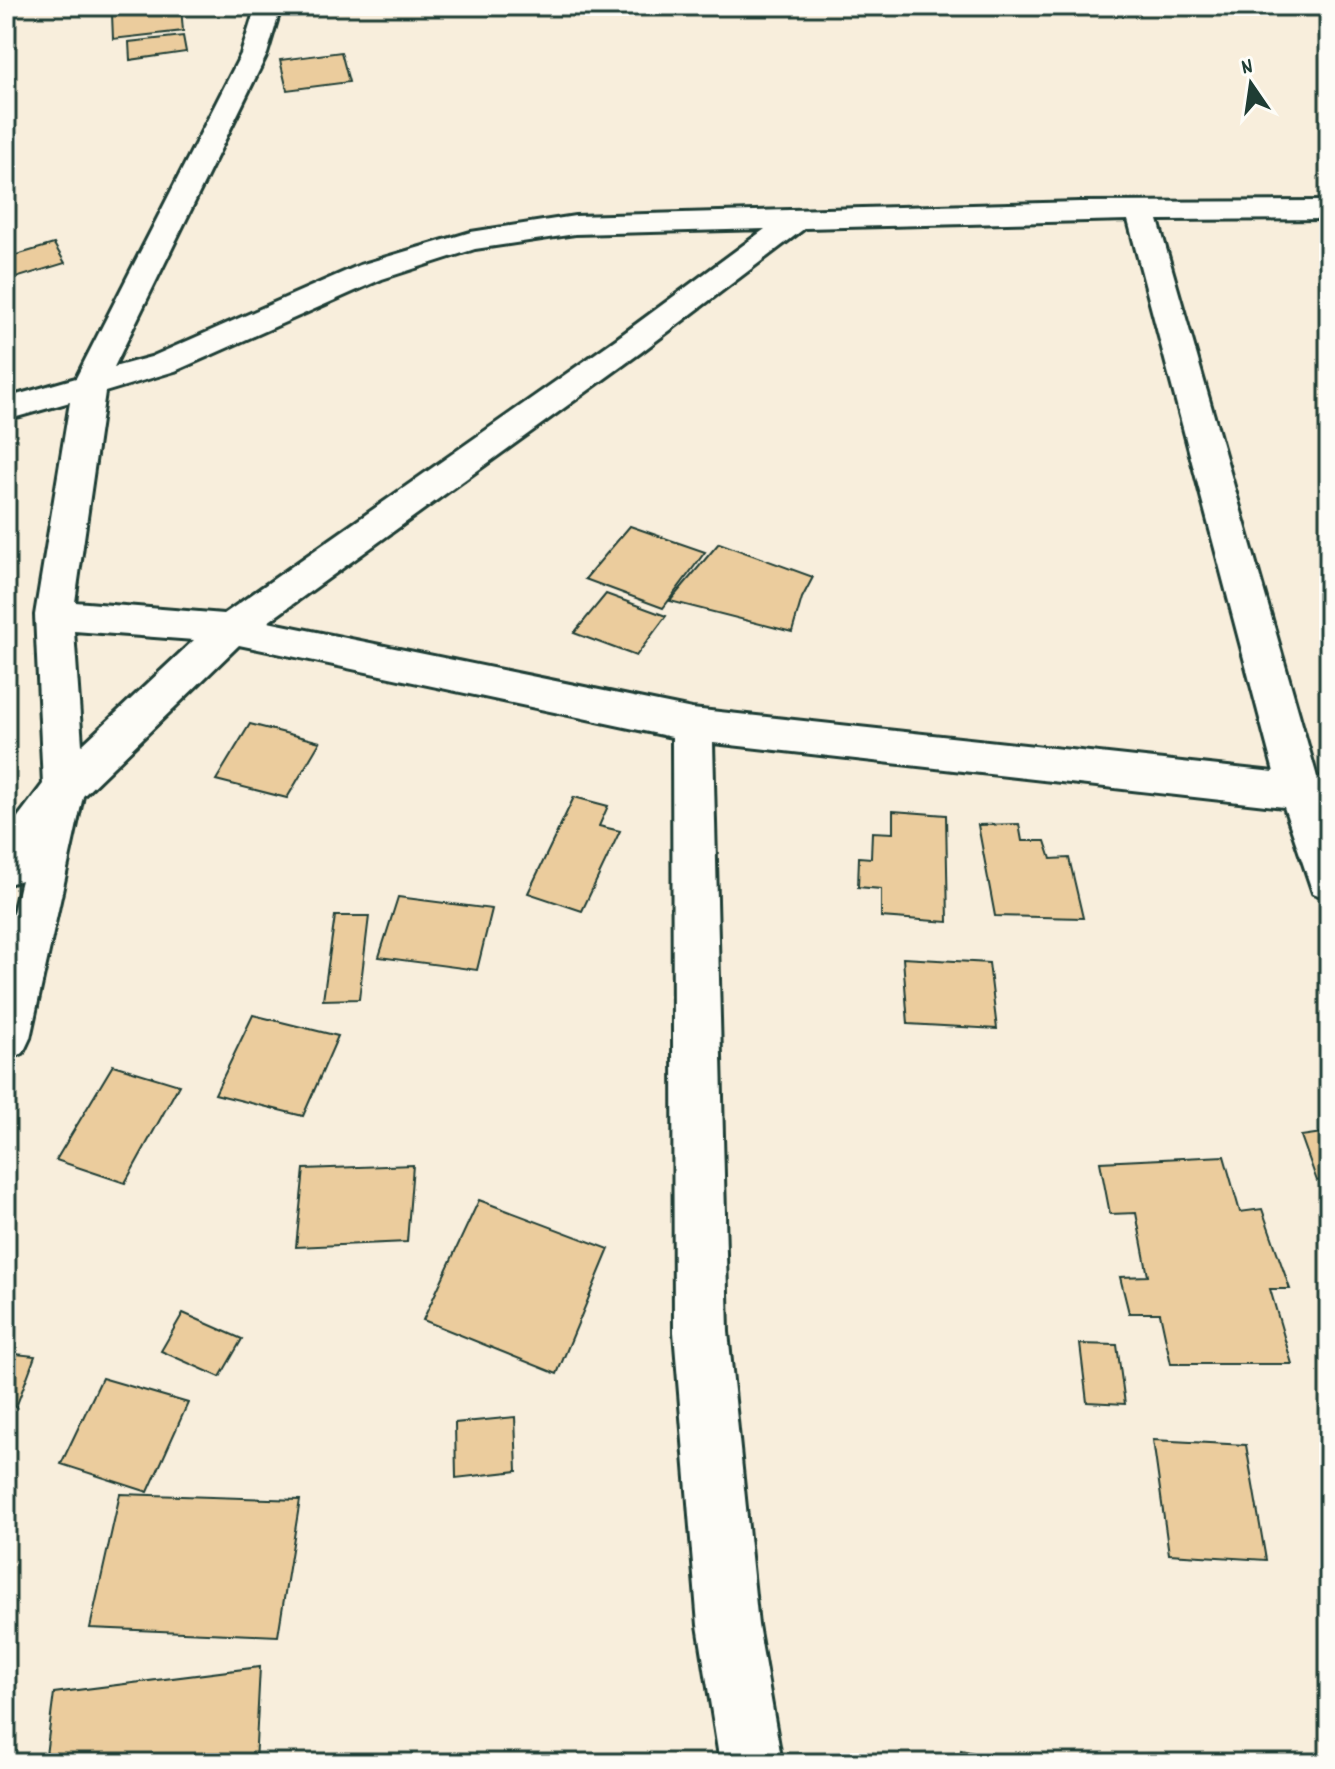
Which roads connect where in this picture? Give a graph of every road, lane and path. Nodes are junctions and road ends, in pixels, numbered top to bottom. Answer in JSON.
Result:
{"nodes":[{"id":1,"x":269,"y":6,"type":"edge"},
{"id":2,"x":316,"y":6,"type":"edge"},
{"id":3,"x":1329,"y":210,"type":"edge"},
{"id":4,"x":1141,"y":211,"type":"junction"},
{"id":5,"x":799,"y":218,"type":"junction"},
{"id":6,"x":89,"y":385,"type":"junction"},
{"id":7,"x":6,"y":409,"type":"edge"},
{"id":8,"x":54,"y":615,"type":"junction"},
{"id":9,"x":231,"y":629,"type":"junction"},
{"id":10,"x":692,"y":725,"type":"junction"},
{"id":11,"x":64,"y":788,"type":"junction"},
{"id":12,"x":1315,"y":794,"type":"edge"},
{"id":13,"x":6,"y":867,"type":"edge"},
{"id":14,"x":1329,"y":880,"type":"edge"},
{"id":15,"x":6,"y":1038,"type":"edge"},
{"id":16,"x":751,"y":1763,"type":"edge"}],
"edges":[{"from":1,"to":2,"type":"street"},
{"from":1,"to":6,"type":"street"},
{"from":3,"to":4,"type":"street"},
{"from":4,"to":5,"type":"street"},
{"from":4,"to":12,"type":"street"},
{"from":5,"to":6,"type":"street"},
{"from":5,"to":9,"type":"street"},
{"from":6,"to":7,"type":"street"},
{"from":6,"to":8,"type":"street"},
{"from":8,"to":9,"type":"street"},
{"from":8,"to":11,"type":"street"},
{"from":9,"to":10,"type":"street"},
{"from":9,"to":11,"type":"street"},
{"from":10,"to":12,"type":"street"},
{"from":10,"to":16,"type":"street"},
{"from":11,"to":13,"type":"street"},
{"from":11,"to":15,"type":"street"},
{"from":12,"to":14,"type":"street"}]}
